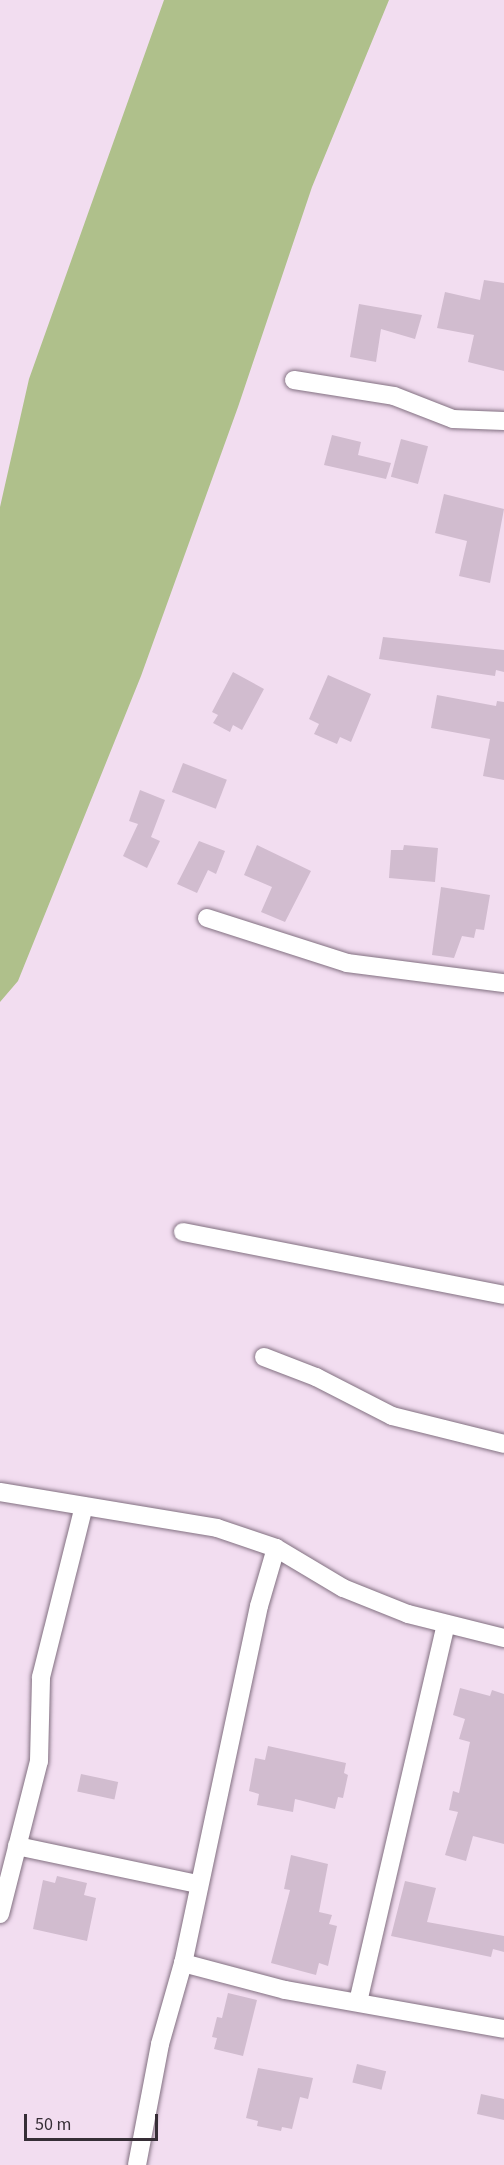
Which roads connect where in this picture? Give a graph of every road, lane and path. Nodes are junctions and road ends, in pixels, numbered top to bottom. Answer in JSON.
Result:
{"nodes":[{"id":1,"x":294,"y":380,"type":"dead end"},
{"id":2,"x":504,"y":422,"type":"edge"},
{"id":3,"x":207,"y":918,"type":"dead end"},
{"id":4,"x":504,"y":983,"type":"edge"},
{"id":5,"x":183,"y":1232,"type":"dead end"},
{"id":6,"x":504,"y":1295,"type":"edge"},
{"id":7,"x":264,"y":1357,"type":"dead end"},
{"id":8,"x":504,"y":1444,"type":"edge"},
{"id":9,"x":0,"y":1492,"type":"edge"},
{"id":10,"x":84,"y":1506,"type":"junction"},
{"id":11,"x":276,"y":1548,"type":"junction"},
{"id":12,"x":446,"y":1625,"type":"junction"},
{"id":13,"x":504,"y":1638,"type":"edge"},
{"id":14,"x":17,"y":1846,"type":"junction"},
{"id":15,"x":198,"y":1884,"type":"junction"},
{"id":16,"x":0,"y":1914,"type":"edge"},
{"id":17,"x":183,"y":1963,"type":"junction"},
{"id":18,"x":358,"y":2002,"type":"junction"},
{"id":19,"x":504,"y":2030,"type":"edge"},
{"id":20,"x":137,"y":2165,"type":"edge"}],
"edges":[{"from":1,"to":2,"type":"street"},
{"from":3,"to":4,"type":"street"},
{"from":5,"to":6,"type":"street"},
{"from":7,"to":8,"type":"street"},
{"from":9,"to":10,"type":"street"},
{"from":10,"to":11,"type":"street"},
{"from":10,"to":14,"type":"street"},
{"from":11,"to":12,"type":"street"},
{"from":11,"to":15,"type":"street"},
{"from":12,"to":13,"type":"street"},
{"from":12,"to":18,"type":"street"},
{"from":14,"to":15,"type":"street"},
{"from":14,"to":16,"type":"street"},
{"from":15,"to":17,"type":"street"},
{"from":17,"to":18,"type":"street"},
{"from":17,"to":20,"type":"street"},
{"from":18,"to":19,"type":"street"}]}
